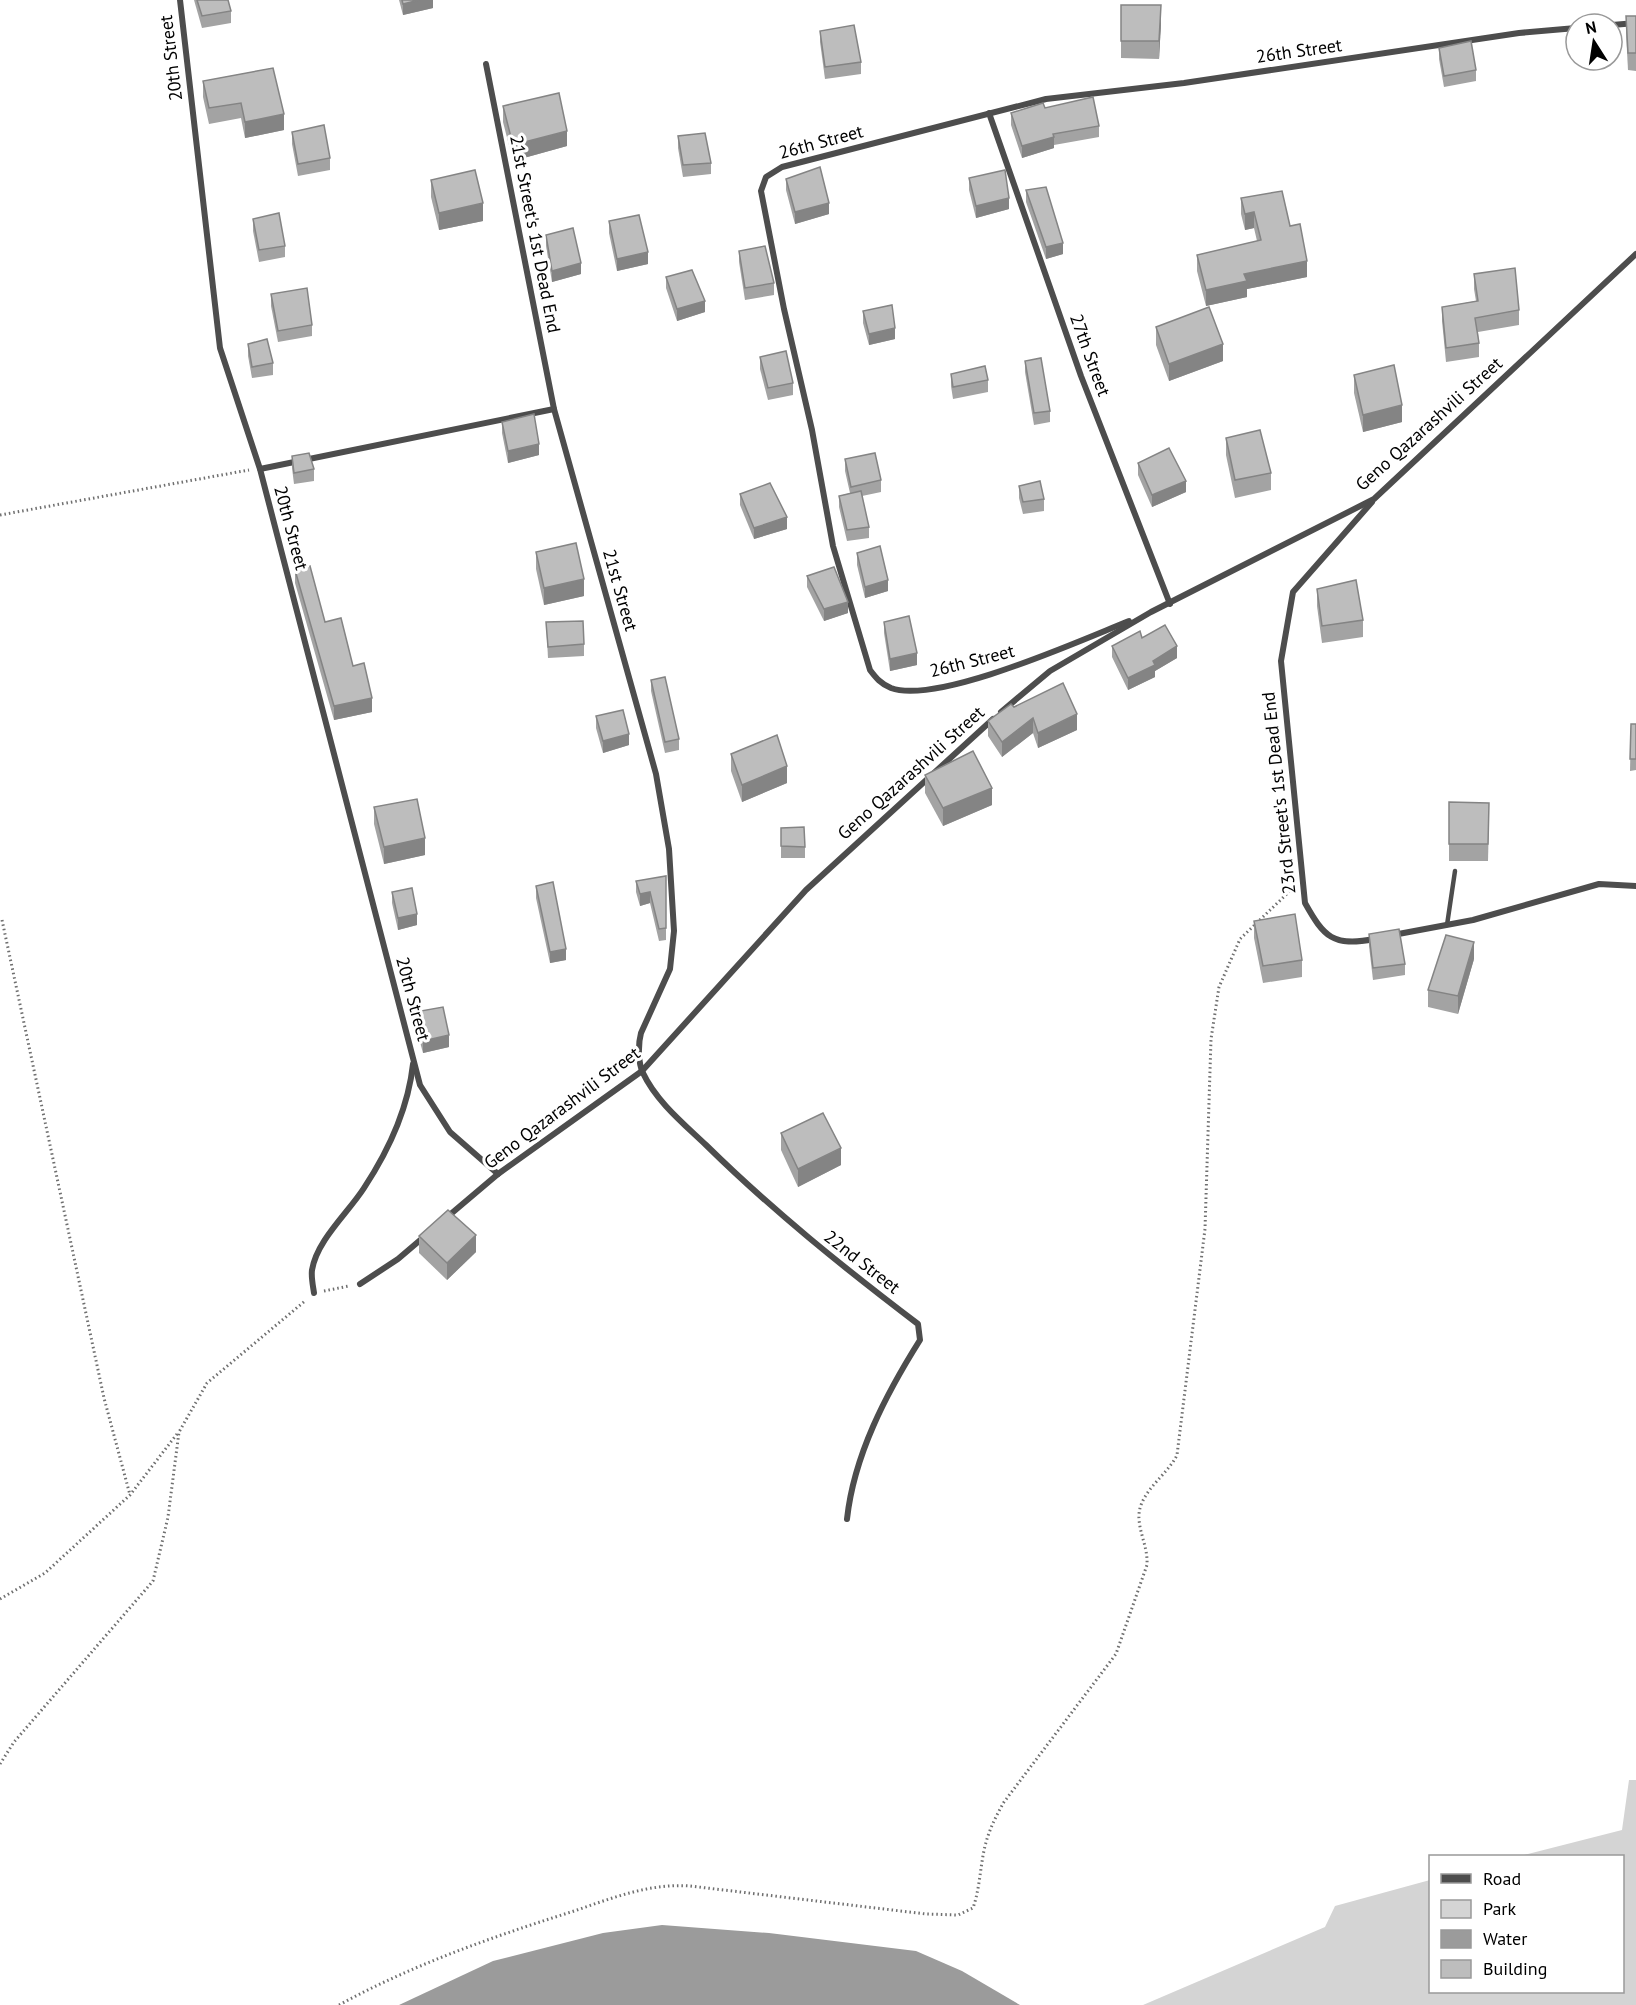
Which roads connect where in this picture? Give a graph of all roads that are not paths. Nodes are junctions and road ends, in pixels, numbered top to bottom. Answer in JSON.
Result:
{"nodes":[{"id":1,"x":180,"y":0,"type":"edge"},
{"id":2,"x":1564,"y":29,"type":"edge"},
{"id":3,"x":486,"y":64,"type":"dead end"},
{"id":4,"x":988,"y":113,"type":"junction"},
{"id":5,"x":1636,"y":254,"type":"edge"},
{"id":6,"x":554,"y":409,"type":"junction"},
{"id":7,"x":260,"y":469,"type":"junction"},
{"id":8,"x":1374,"y":499,"type":"junction"},
{"id":9,"x":1170,"y":604,"type":"junction"},
{"id":10,"x":1151,"y":612,"type":"junction"},
{"id":11,"x":1455,"y":871,"type":"dead end"},
{"id":12,"x":1636,"y":886,"type":"edge"},
{"id":13,"x":1447,"y":925,"type":"junction"},
{"id":14,"x":413,"y":1057,"type":"junction"},
{"id":15,"x":642,"y":1071,"type":"junction"},
{"id":16,"x":498,"y":1174,"type":"junction"},
{"id":17,"x":444,"y":1220,"type":"edge"},
{"id":18,"x":435,"y":1228,"type":"edge"},
{"id":19,"x":360,"y":1284,"type":"road end"},
{"id":20,"x":314,"y":1293,"type":"road end"},
{"id":21,"x":847,"y":1519,"type":"dead end"}],
"edges":[{"from":1,"to":7,"type":"street","name":"20th Street"},
{"from":2,"to":4,"type":"street","name":"26th Street"},
{"from":3,"to":6,"type":"street","name":"21st Street's 1st Dead End"},
{"from":4,"to":9,"type":"street","name":"27th Street"},
{"from":4,"to":10,"type":"street","name":"26th Street"},
{"from":5,"to":8,"type":"street","name":"Geno Qazarashvili Street"},
{"from":6,"to":7,"type":"street"},
{"from":6,"to":15,"type":"street","name":"21st Street"},
{"from":7,"to":14,"type":"street","name":"20th Street"},
{"from":8,"to":9,"type":"street","name":"Geno Qazarashvili Street"},
{"from":8,"to":13,"type":"street","name":"23rd Street's 1st Dead End"},
{"from":9,"to":10,"type":"street","name":"Geno Qazarashvili Street"},
{"from":10,"to":15,"type":"street","name":"Geno Qazarashvili Street"},
{"from":11,"to":13,"type":"lane"},
{"from":12,"to":13,"type":"street","name":"23rd Street's 1st Dead End"},
{"from":14,"to":16,"type":"street","name":"20th Street"},
{"from":14,"to":20,"type":"street","name":"20th Street"},
{"from":15,"to":16,"type":"street","name":"Geno Qazarashvili Street"},
{"from":15,"to":21,"type":"street","name":"22nd Street"},
{"from":16,"to":17,"type":"street","name":"Geno Qazarashvili Street"},
{"from":18,"to":19,"type":"street"}]}
